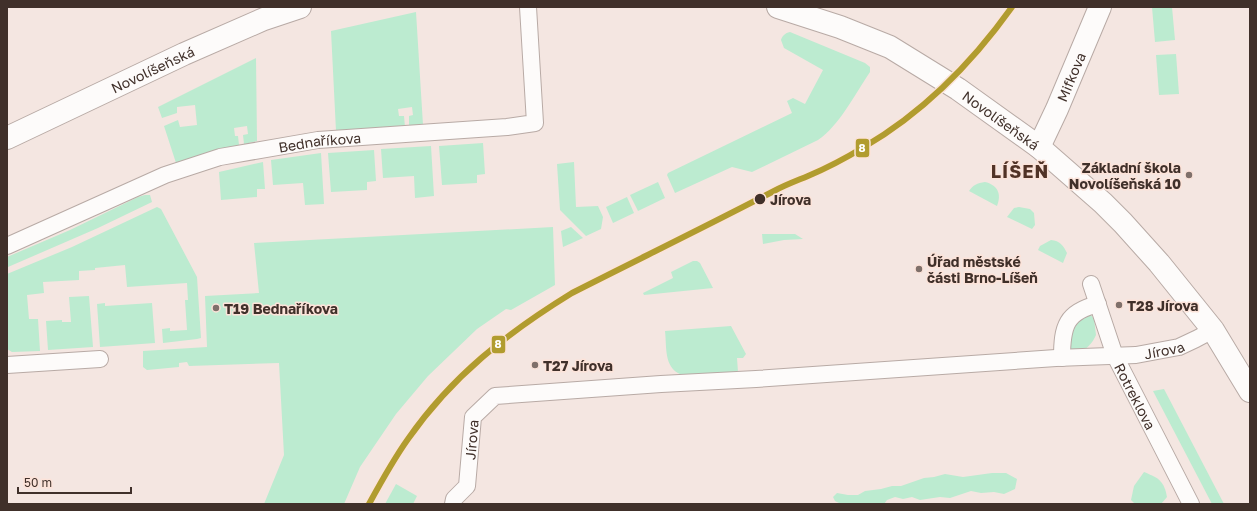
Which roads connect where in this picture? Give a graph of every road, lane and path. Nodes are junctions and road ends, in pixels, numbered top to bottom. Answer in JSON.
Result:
{"nodes":[{"id":1,"x":300,"y":7,"type":"edge"},
{"id":2,"x":528,"y":7,"type":"edge"},
{"id":3,"x":778,"y":7,"type":"edge"},
{"id":4,"x":1100,"y":7,"type":"edge"},
{"id":5,"x":7,"y":138,"type":"edge"},
{"id":6,"x":1039,"y":147,"type":"junction"},
{"id":7,"x":7,"y":246,"type":"edge"},
{"id":8,"x":1092,"y":284,"type":"dead end"},
{"id":9,"x":1098,"y":304,"type":"junction"},
{"id":10,"x":1213,"y":330,"type":"junction"},
{"id":11,"x":1115,"y":356,"type":"junction"},
{"id":12,"x":100,"y":358,"type":"dead end"},
{"id":13,"x":1062,"y":358,"type":"junction"},
{"id":14,"x":7,"y":365,"type":"edge"},
{"id":15,"x":1250,"y":391,"type":"edge"},
{"id":16,"x":453,"y":504,"type":"edge"},
{"id":17,"x":1191,"y":504,"type":"edge"}],
"edges":[{"from":1,"to":5,"type":"street","name":"Novolíšeňská"},
{"from":2,"to":7,"type":"street","name":"Bednaříkova"},
{"from":3,"to":6,"type":"street","name":"Novolíšeňská"},
{"from":4,"to":6,"type":"street","name":"Mifkova"},
{"from":6,"to":10,"type":"street","name":"Novolíšeňská"},
{"from":8,"to":9,"type":"street","name":"Rotreklova"},
{"from":9,"to":11,"type":"street","name":"Rotreklova"},
{"from":9,"to":13,"type":"street"},
{"from":10,"to":11,"type":"street","name":"Jírova"},
{"from":10,"to":15,"type":"street","name":"Novolíšeňská"},
{"from":11,"to":13,"type":"street","name":"Jírova"},
{"from":11,"to":17,"type":"street","name":"Rotreklova"},
{"from":12,"to":14,"type":"street"},
{"from":13,"to":16,"type":"street","name":"Jírova"}]}
